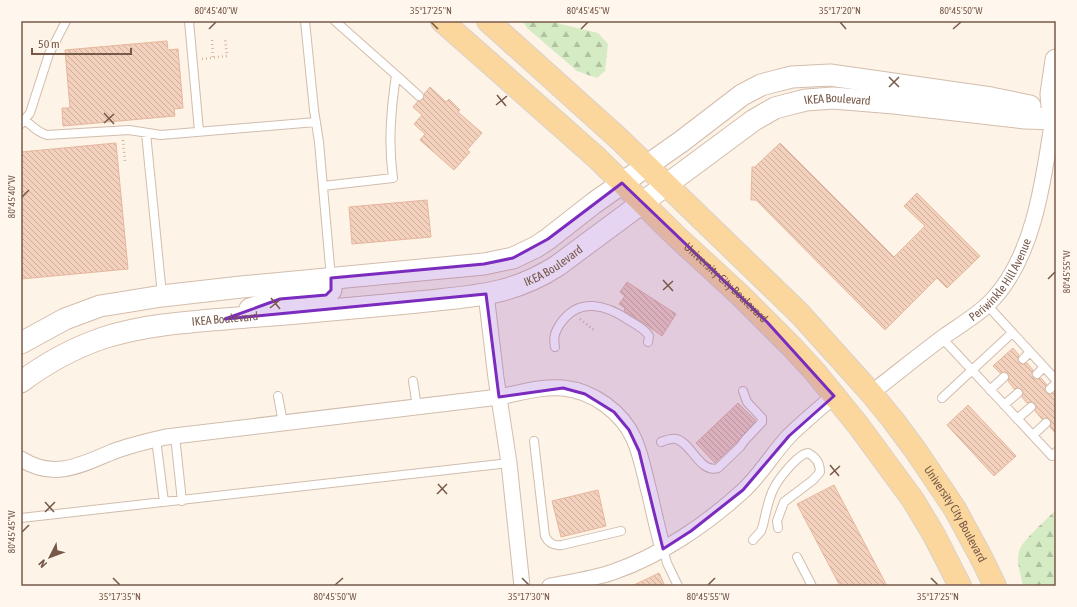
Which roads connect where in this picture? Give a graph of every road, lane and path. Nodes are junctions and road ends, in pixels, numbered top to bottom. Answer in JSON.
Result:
{"nodes":[{"id":1,"x":66,"y":21,"type":"edge"},
{"id":2,"x":189,"y":21,"type":"edge"},
{"id":3,"x":305,"y":21,"type":"edge"},
{"id":4,"x":335,"y":21,"type":"edge"},
{"id":5,"x":442,"y":21,"type":"edge"},
{"id":6,"x":488,"y":21,"type":"edge"},
{"id":7,"x":225,"y":38,"type":"dead end"},
{"id":8,"x":212,"y":40,"type":"dead end"},
{"id":9,"x":213,"y":58,"type":"junction"},
{"id":10,"x":192,"y":60,"type":"junction"},
{"id":11,"x":1056,"y":60,"type":"edge"},
{"id":12,"x":396,"y":75,"type":"junction"},
{"id":13,"x":419,"y":96,"type":"dead end"},
{"id":14,"x":1055,"y":116,"type":"edge"},
{"id":15,"x":23,"y":122,"type":"edge"},
{"id":16,"x":316,"y":122,"type":"junction"},
{"id":17,"x":199,"y":132,"type":"junction"},
{"id":18,"x":146,"y":133,"type":"junction"},
{"id":19,"x":122,"y":139,"type":"dead end"},
{"id":20,"x":125,"y":162,"type":"dead end"},
{"id":21,"x":646,"y":166,"type":"junction"},
{"id":22,"x":622,"y":183,"type":"junction"},
{"id":23,"x":323,"y":186,"type":"junction"},
{"id":24,"x":667,"y":186,"type":"junction"},
{"id":25,"x":643,"y":203,"type":"junction"},
{"id":26,"x":331,"y":278,"type":"junction"},
{"id":27,"x":486,"y":294,"type":"junction"},
{"id":28,"x":162,"y":296,"type":"junction"},
{"id":29,"x":987,"y":305,"type":"junction"},
{"id":30,"x":225,"y":319,"type":"junction"},
{"id":31,"x":580,"y":319,"type":"dead end"},
{"id":32,"x":596,"y":331,"type":"dead end"},
{"id":33,"x":1012,"y":333,"type":"junction"},
{"id":34,"x":942,"y":338,"type":"junction"},
{"id":35,"x":648,"y":342,"type":"dead end"},
{"id":36,"x":21,"y":343,"type":"edge"},
{"id":37,"x":555,"y":347,"type":"dead end"},
{"id":38,"x":1030,"y":352,"type":"junction"},
{"id":39,"x":1023,"y":359,"type":"dead end"},
{"id":40,"x":1044,"y":367,"type":"junction"},
{"id":41,"x":971,"y":370,"type":"junction"},
{"id":42,"x":1037,"y":374,"type":"dead end"},
{"id":43,"x":1004,"y":377,"type":"dead end"},
{"id":44,"x":1056,"y":380,"type":"edge"},
{"id":45,"x":413,"y":381,"type":"dead end"},
{"id":46,"x":21,"y":382,"type":"edge"},
{"id":47,"x":990,"y":390,"type":"junction"},
{"id":48,"x":743,"y":391,"type":"dead end"},
{"id":49,"x":871,"y":393,"type":"junction"},
{"id":50,"x":1018,"y":393,"type":"dead end"},
{"id":51,"x":278,"y":396,"type":"dead end"},
{"id":52,"x":834,"y":396,"type":"junction"},
{"id":53,"x":499,"y":397,"type":"junction"},
{"id":54,"x":942,"y":398,"type":"dead end"},
{"id":55,"x":1004,"y":405,"type":"junction"},
{"id":56,"x":417,"y":407,"type":"junction"},
{"id":57,"x":1031,"y":407,"type":"dead end"},
{"id":58,"x":1018,"y":419,"type":"junction"},
{"id":59,"x":283,"y":422,"type":"junction"},
{"id":60,"x":1046,"y":423,"type":"dead end"},
{"id":61,"x":1033,"y":435,"type":"junction"},
{"id":62,"x":175,"y":436,"type":"junction"},
{"id":63,"x":156,"y":439,"type":"junction"},
{"id":64,"x":534,"y":441,"type":"dead end"},
{"id":65,"x":661,"y":442,"type":"dead end"},
{"id":66,"x":1056,"y":452,"type":"edge"},
{"id":67,"x":21,"y":459,"type":"edge"},
{"id":68,"x":509,"y":463,"type":"junction"},
{"id":69,"x":182,"y":501,"type":"junction"},
{"id":70,"x":164,"y":502,"type":"junction"},
{"id":71,"x":21,"y":518,"type":"edge"},
{"id":72,"x":778,"y":528,"type":"dead end"},
{"id":73,"x":621,"y":531,"type":"dead end"},
{"id":74,"x":753,"y":540,"type":"dead end"},
{"id":75,"x":663,"y":549,"type":"junction"},
{"id":76,"x":797,"y":557,"type":"dead end"},
{"id":77,"x":522,"y":586,"type":"edge"},
{"id":78,"x":550,"y":586,"type":"edge"},
{"id":79,"x":678,"y":586,"type":"edge"},
{"id":80,"x":812,"y":586,"type":"edge"},
{"id":81,"x":960,"y":586,"type":"edge"},
{"id":82,"x":995,"y":586,"type":"edge"}],
"edges":[{"from":1,"to":15,"type":"lane"},
{"from":2,"to":10,"type":"lane"},
{"from":3,"to":16,"type":"lane"},
{"from":4,"to":12,"type":"lane"},
{"from":5,"to":22,"type":"main road","name":"University City Boulevard"},
{"from":6,"to":21,"type":"main road","name":"University City Boulevard"},
{"from":7,"to":9,"type":"path"},
{"from":8,"to":9,"type":"path"},
{"from":9,"to":10,"type":"path"},
{"from":10,"to":17,"type":"lane"},
{"from":11,"to":14,"type":"street","name":"Periwinkle Hill Avenue"},
{"from":12,"to":13,"type":"lane"},
{"from":12,"to":23,"type":"lane"},
{"from":14,"to":21,"type":"street","name":"IKEA Boulevard"},
{"from":14,"to":24,"type":"street","name":"IKEA Boulevard"},
{"from":14,"to":29,"type":"street","name":"Periwinkle Hill Avenue"},
{"from":15,"to":18,"type":"lane"},
{"from":16,"to":17,"type":"lane"},
{"from":16,"to":23,"type":"lane"},
{"from":17,"to":18,"type":"lane"},
{"from":18,"to":28,"type":"lane"},
{"from":19,"to":20,"type":"path"},
{"from":21,"to":22,"type":"street","name":"IKEA Boulevard"},
{"from":21,"to":24,"type":"main road","name":"University City Boulevard"},
{"from":22,"to":25,"type":"main road","name":"University City Boulevard"},
{"from":22,"to":26,"type":"street","name":"IKEA Boulevard"},
{"from":23,"to":26,"type":"lane"},
{"from":24,"to":25,"type":"street","name":"IKEA Boulevard"},
{"from":24,"to":49,"type":"main road","name":"University City Boulevard"},
{"from":25,"to":27,"type":"street","name":"IKEA Boulevard"},
{"from":25,"to":52,"type":"main road","name":"University City Boulevard"},
{"from":26,"to":28,"type":"street","name":"IKEA Boulevard"},
{"from":26,"to":30,"type":"street"},
{"from":27,"to":30,"type":"street","name":"IKEA Boulevard"},
{"from":27,"to":53,"type":"street"},
{"from":28,"to":36,"type":"street","name":"IKEA Boulevard"},
{"from":29,"to":33,"type":"lane"},
{"from":29,"to":34,"type":"street","name":"Periwinkle Hill Avenue"},
{"from":30,"to":46,"type":"street","name":"IKEA Boulevard"},
{"from":31,"to":32,"type":"path"},
{"from":33,"to":38,"type":"lane"},
{"from":33,"to":41,"type":"lane"},
{"from":34,"to":41,"type":"lane"},
{"from":34,"to":49,"type":"street","name":"Periwinkle Hill Avenue"},
{"from":35,"to":37,"type":"lane"},
{"from":38,"to":39,"type":"lane"},
{"from":38,"to":40,"type":"lane"},
{"from":40,"to":42,"type":"lane"},
{"from":40,"to":44,"type":"lane"},
{"from":41,"to":47,"type":"lane"},
{"from":41,"to":54,"type":"lane"},
{"from":43,"to":47,"type":"lane"},
{"from":45,"to":56,"type":"lane"},
{"from":47,"to":55,"type":"lane"},
{"from":48,"to":65,"type":"lane"},
{"from":49,"to":82,"type":"main road","name":"University City Boulevard"},
{"from":50,"to":55,"type":"lane"},
{"from":51,"to":59,"type":"lane"},
{"from":52,"to":75,"type":"street"},
{"from":52,"to":81,"type":"main road","name":"University City Boulevard"},
{"from":53,"to":56,"type":"street"},
{"from":53,"to":68,"type":"street"},
{"from":53,"to":75,"type":"street"},
{"from":55,"to":58,"type":"lane"},
{"from":56,"to":59,"type":"street"},
{"from":57,"to":58,"type":"lane"},
{"from":58,"to":61,"type":"lane"},
{"from":59,"to":62,"type":"street"},
{"from":60,"to":61,"type":"lane"},
{"from":61,"to":66,"type":"lane"},
{"from":62,"to":63,"type":"street"},
{"from":62,"to":69,"type":"lane"},
{"from":63,"to":67,"type":"street"},
{"from":63,"to":70,"type":"lane"},
{"from":64,"to":73,"type":"lane"},
{"from":68,"to":69,"type":"lane"},
{"from":68,"to":77,"type":"street"},
{"from":69,"to":70,"type":"lane"},
{"from":70,"to":71,"type":"lane"},
{"from":72,"to":74,"type":"lane"},
{"from":75,"to":78,"type":"street"},
{"from":75,"to":79,"type":"lane"},
{"from":76,"to":80,"type":"lane"}]}
